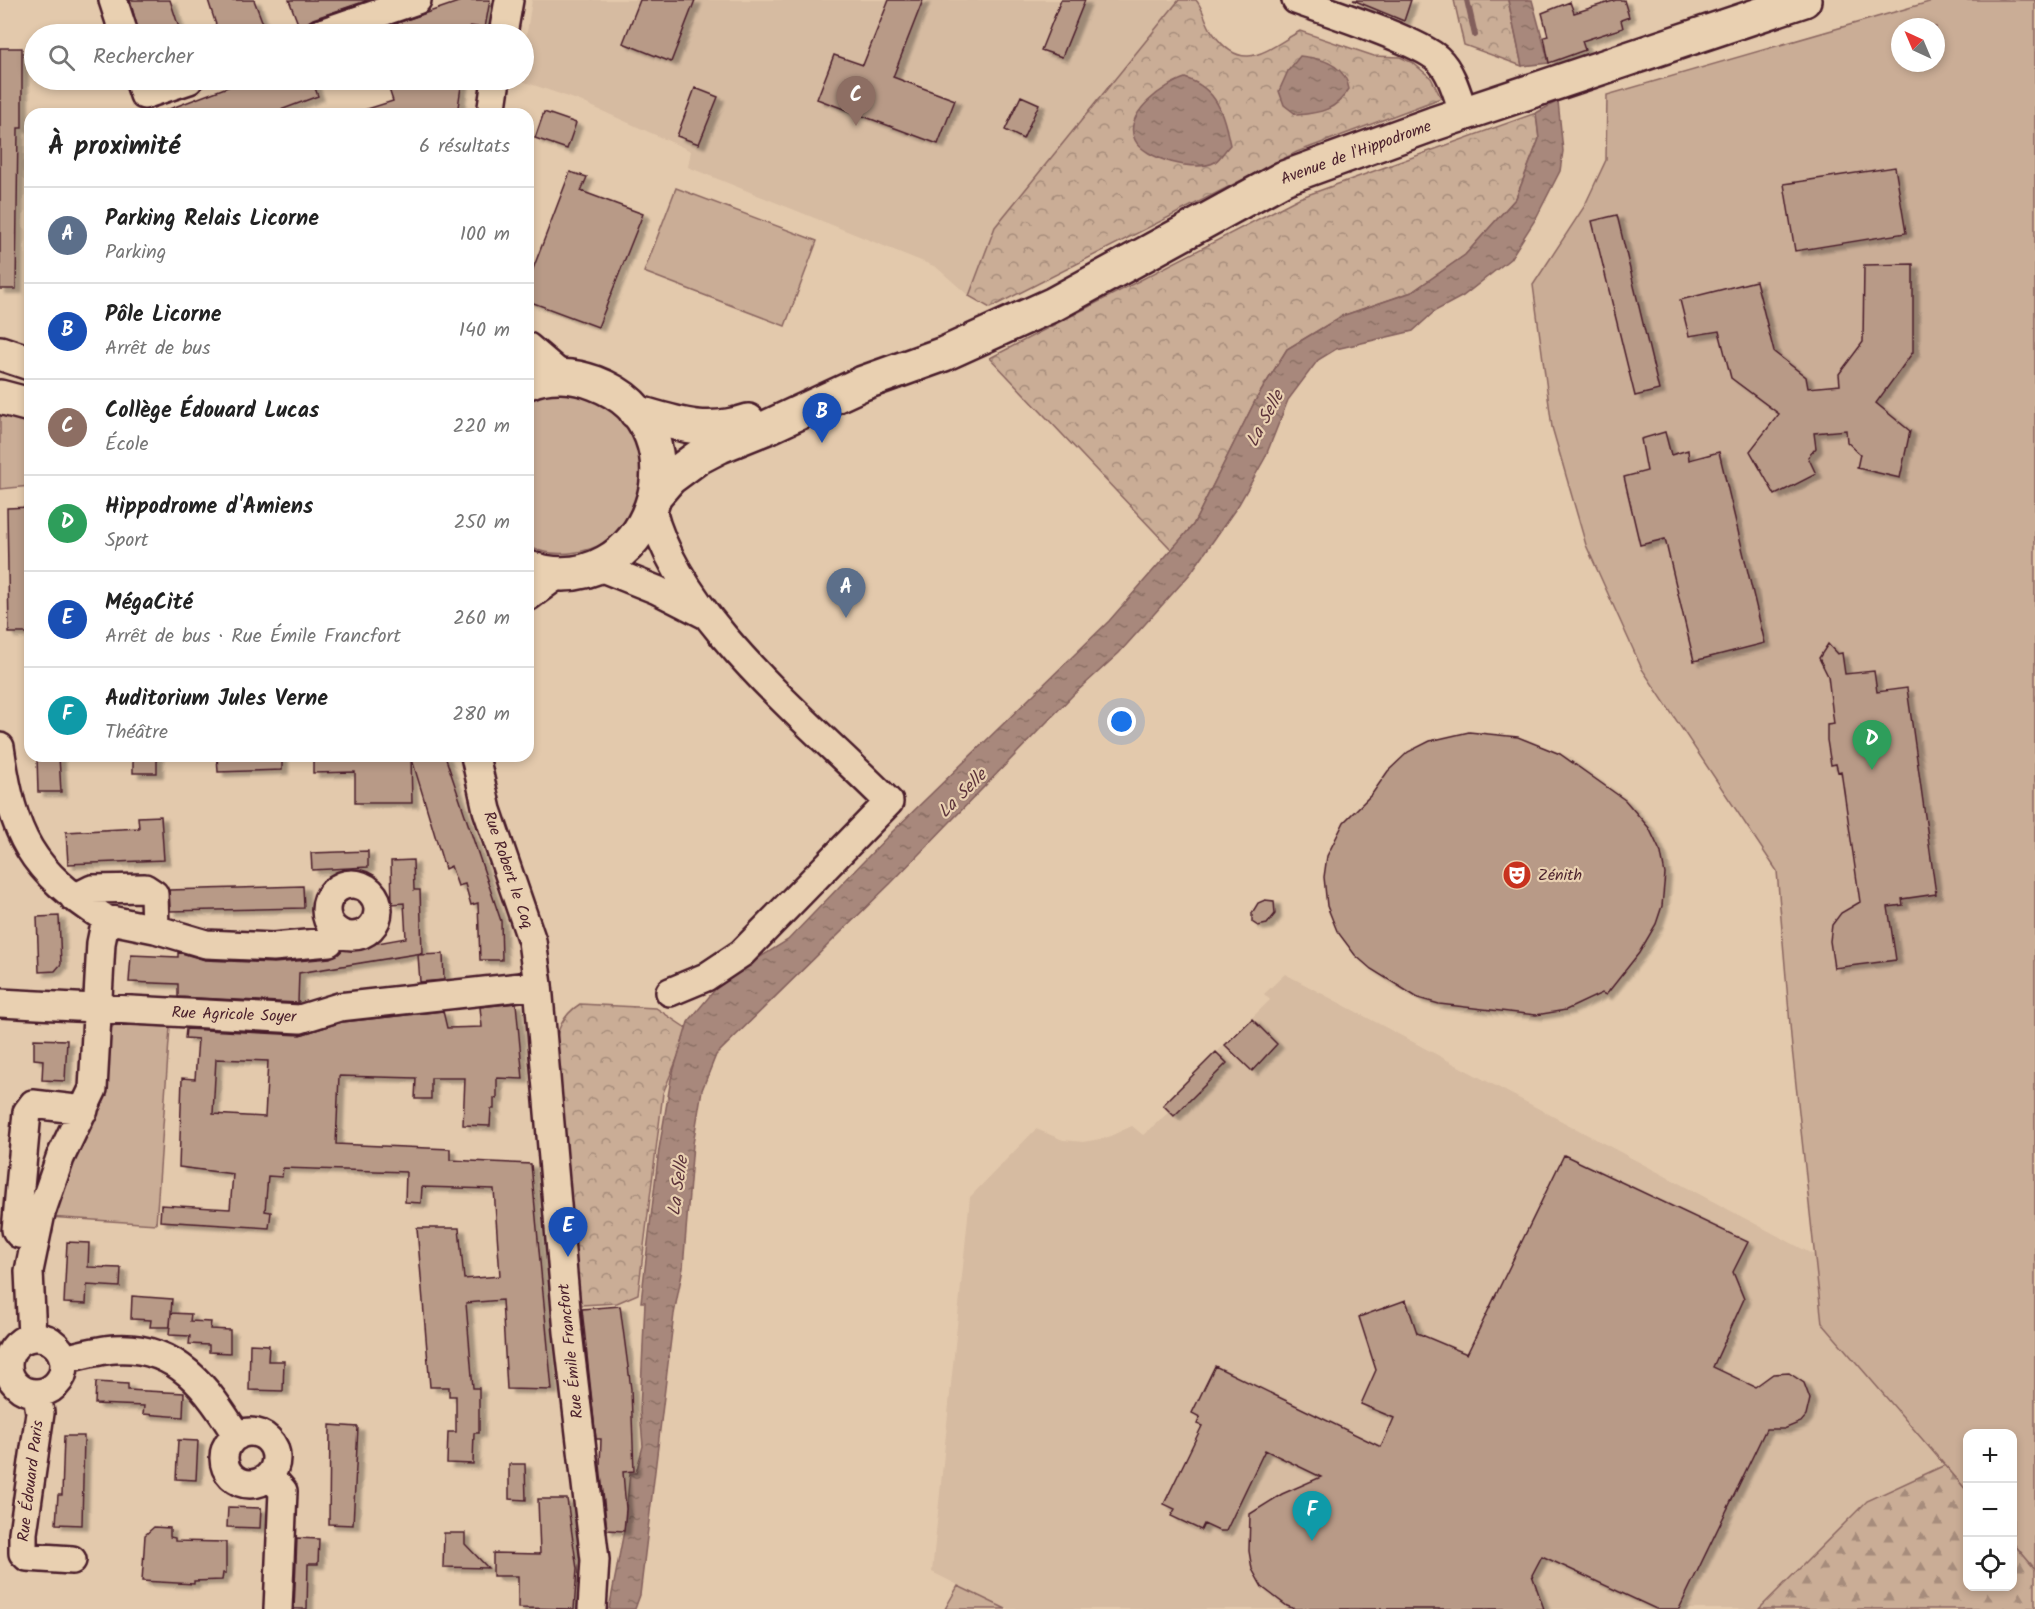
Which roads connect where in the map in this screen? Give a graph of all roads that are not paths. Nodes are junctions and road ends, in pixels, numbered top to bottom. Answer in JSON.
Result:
{"nodes":[{"id":1,"x":113,"y":0,"type":"edge"},
{"id":2,"x":417,"y":0,"type":"edge"},
{"id":3,"x":509,"y":0,"type":"edge"},
{"id":4,"x":1296,"y":0,"type":"edge"},
{"id":5,"x":1804,"y":0,"type":"edge"},
{"id":6,"x":1759,"y":6,"type":"edge"},
{"id":7,"x":121,"y":24,"type":"edge"},
{"id":8,"x":347,"y":24,"type":"edge"},
{"id":9,"x":505,"y":24,"type":"edge"},
{"id":10,"x":142,"y":90,"type":"edge"},
{"id":11,"x":159,"y":90,"type":"edge"},
{"id":12,"x":495,"y":90,"type":"edge"},
{"id":13,"x":492,"y":108,"type":"edge"},
{"id":14,"x":1464,"y":114,"type":"junction"},
{"id":15,"x":534,"y":352,"type":"edge"},
{"id":16,"x":0,"y":353,"type":"edge"},
{"id":17,"x":24,"y":361,"type":"edge"},
{"id":18,"x":562,"y":376,"type":"junction"},
{"id":19,"x":534,"y":381,"type":"edge"},
{"id":20,"x":0,"y":397,"type":"edge"},
{"id":21,"x":831,"y":397,"type":"junction"},
{"id":22,"x":24,"y":403,"type":"edge"},
{"id":23,"x":636,"y":412,"type":"junction"},
{"id":24,"x":654,"y":501,"type":"junction"},
{"id":25,"x":597,"y":566,"type":"junction"},
{"id":26,"x":543,"y":571,"type":"edge"},
{"id":27,"x":534,"y":587,"type":"edge"},
{"id":28,"x":705,"y":615,"type":"junction"},
{"id":29,"x":0,"y":747,"type":"edge"},
{"id":30,"x":475,"y":762,"type":"edge"},
{"id":31,"x":74,"y":898,"type":"junction"},
{"id":32,"x":106,"y":919,"type":"junction"},
{"id":33,"x":155,"y":929,"type":"junction"},
{"id":34,"x":337,"y":932,"type":"dead end"},
{"id":35,"x":538,"y":985,"type":"junction"},
{"id":36,"x":670,"y":992,"type":"dead end"},
{"id":37,"x":0,"y":1003,"type":"edge"},
{"id":38,"x":97,"y":1006,"type":"junction"},
{"id":39,"x":84,"y":1110,"type":"junction"},
{"id":40,"x":36,"y":1236,"type":"junction"},
{"id":41,"x":32,"y":1337,"type":"junction"},
{"id":42,"x":64,"y":1359,"type":"junction"},
{"id":43,"x":5,"y":1377,"type":"edge"},
{"id":44,"x":37,"y":1393,"type":"junction"},
{"id":45,"x":237,"y":1436,"type":"junction"},
{"id":46,"x":270,"y":1476,"type":"junction"},
{"id":47,"x":72,"y":1560,"type":"dead end"},
{"id":48,"x":278,"y":1609,"type":"edge"},
{"id":49,"x":592,"y":1609,"type":"edge"}],
"edges":[{"from":1,"to":7,"type":"street"},
{"from":2,"to":8,"type":"street"},
{"from":3,"to":9,"type":"street"},
{"from":4,"to":14,"type":"street"},
{"from":5,"to":6,"type":"main road","name":"Avenue de l'Hippodrome"},
{"from":6,"to":14,"type":"main road","name":"Avenue de l'Hippodrome"},
{"from":10,"to":11,"type":"street"},
{"from":12,"to":13,"type":"street"},
{"from":14,"to":21,"type":"main road","name":"Avenue de l'Hippodrome"},
{"from":15,"to":18,"type":"street"},
{"from":16,"to":17,"type":"main road"},
{"from":18,"to":19,"type":"main road"},
{"from":18,"to":23,"type":"main road"},
{"from":20,"to":22,"type":"main road"},
{"from":21,"to":23,"type":"main road","name":"Avenue de l'Hippodrome"},
{"from":21,"to":24,"type":"main road","name":"Avenue de l'Hippodrome"},
{"from":23,"to":24,"type":"main road"},
{"from":24,"to":25,"type":"main road","name":"Avenue de l'Hippodrome"},
{"from":24,"to":28,"type":"street"},
{"from":25,"to":26,"type":"main road","name":"Avenue de l'Hippodrome"},
{"from":25,"to":28,"type":"street"},
{"from":26,"to":27,"type":"street"},
{"from":28,"to":36,"type":"street"},
{"from":29,"to":31,"type":"street"},
{"from":30,"to":35,"type":"street","name":"Rue Robert le Coq"},
{"from":31,"to":32,"type":"street"},
{"from":31,"to":33,"type":"street"},
{"from":32,"to":33,"type":"street"},
{"from":32,"to":38,"type":"street"},
{"from":33,"to":34,"type":"street"},
{"from":35,"to":38,"type":"street","name":"Rue Agricole Soyer"},
{"from":35,"to":49,"type":"street","name":"Rue Émile Francfort"},
{"from":37,"to":38,"type":"street","name":"Rue Agricole Soyer"},
{"from":38,"to":39,"type":"street"},
{"from":39,"to":40,"type":"street"},
{"from":39,"to":40,"type":"street"},
{"from":40,"to":41,"type":"street"},
{"from":41,"to":42,"type":"street"},
{"from":41,"to":43,"type":"street"},
{"from":42,"to":44,"type":"street"},
{"from":42,"to":45,"type":"street"},
{"from":43,"to":44,"type":"street"},
{"from":44,"to":47,"type":"street","name":"Rue Édouard Paris"},
{"from":45,"to":46,"type":"street"},
{"from":45,"to":46,"type":"street"},
{"from":46,"to":48,"type":"street"}]}
